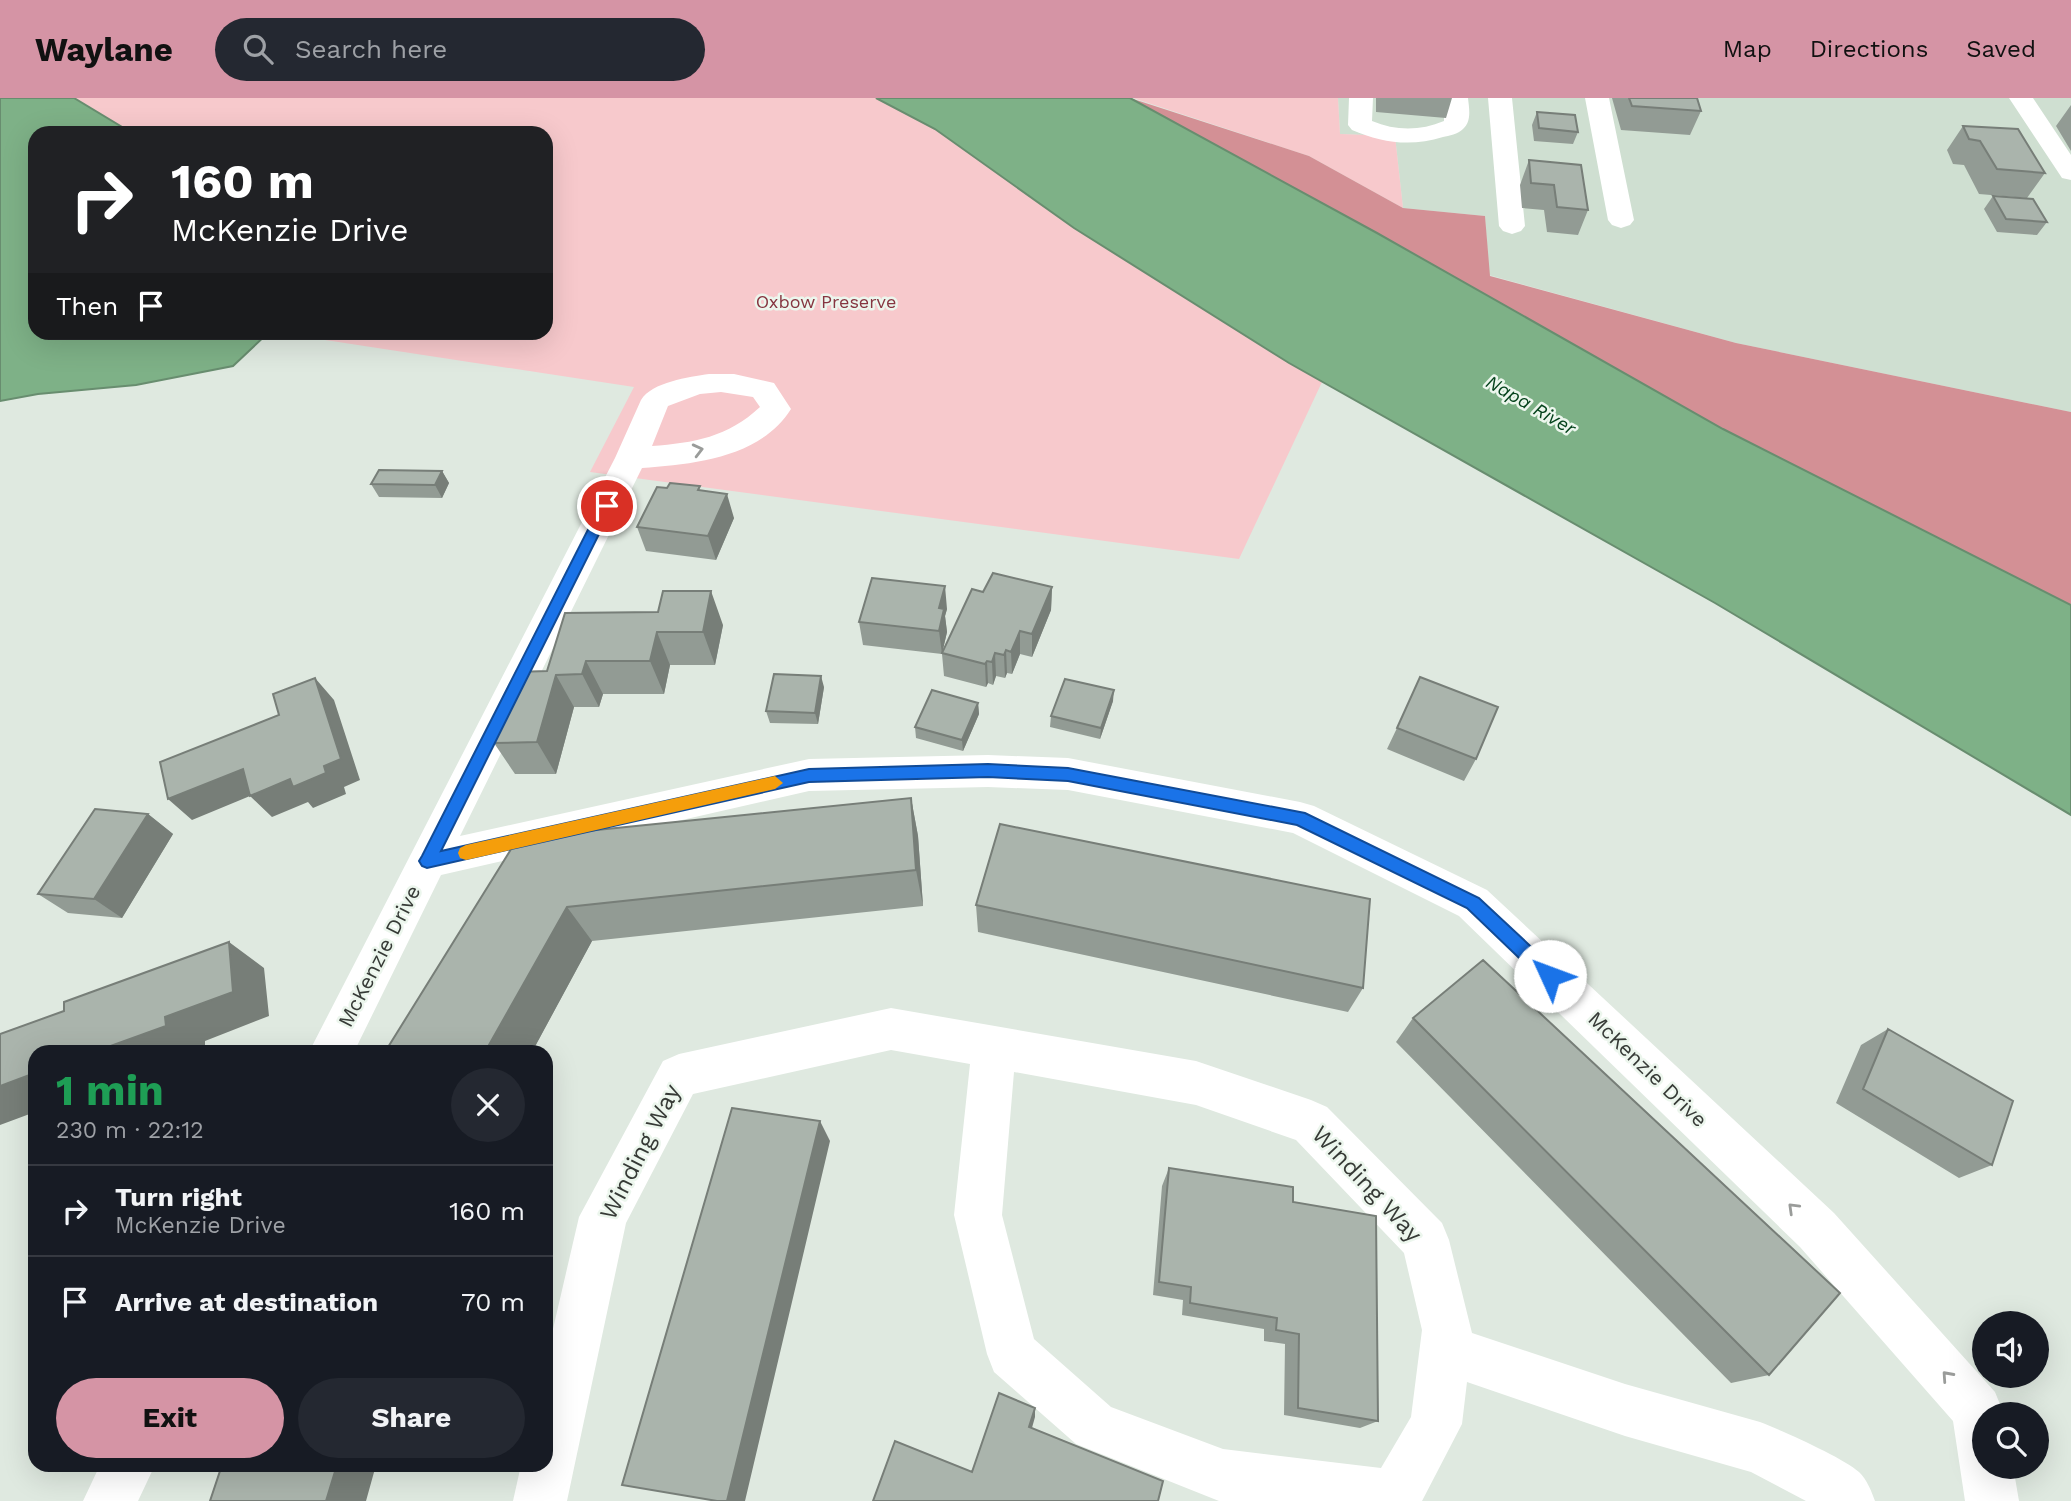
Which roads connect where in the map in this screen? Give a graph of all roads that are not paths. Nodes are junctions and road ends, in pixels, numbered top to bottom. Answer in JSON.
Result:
{"nodes":[{"id":1,"x":1361,"y":98,"type":"edge"},
{"id":2,"x":1456,"y":98,"type":"edge"},
{"id":3,"x":1500,"y":98,"type":"edge"},
{"id":4,"x":1597,"y":98,"type":"edge"},
{"id":5,"x":2021,"y":98,"type":"edge"},
{"id":6,"x":2071,"y":173,"type":"edge"},
{"id":7,"x":1621,"y":220,"type":"dead end"},
{"id":8,"x":1512,"y":226,"type":"dead end"},
{"id":9,"x":631,"y":458,"type":"dead end"},
{"id":10,"x":427,"y":861,"type":"junction"},
{"id":11,"x":335,"y":1045,"type":"edge"},
{"id":12,"x":994,"y":1048,"type":"junction"},
{"id":13,"x":1444,"y":1349,"type":"junction"},
{"id":14,"x":1972,"y":1404,"type":"edge"},
{"id":15,"x":553,"y":1442,"type":"edge"},
{"id":16,"x":124,"y":1472,"type":"edge"},
{"id":17,"x":546,"y":1472,"type":"edge"},
{"id":18,"x":1988,"y":1479,"type":"edge"},
{"id":19,"x":110,"y":1501,"type":"edge"},
{"id":20,"x":540,"y":1501,"type":"edge"},
{"id":21,"x":1848,"y":1501,"type":"edge"},
{"id":22,"x":1992,"y":1501,"type":"edge"}],
"edges":[{"from":1,"to":2,"type":"street"},
{"from":3,"to":8,"type":"street"},
{"from":4,"to":7,"type":"street"},
{"from":5,"to":6,"type":"street"},
{"from":9,"to":10,"type":"street","name":"McKenzie Drive"},
{"from":10,"to":11,"type":"street","name":"McKenzie Drive"},
{"from":14,"to":10,"type":"street","name":"McKenzie Drive","one_way":true},
{"from":12,"to":13,"type":"street","name":"Winding Way"},
{"from":12,"to":13,"type":"street","name":"Winding Way"},
{"from":12,"to":15,"type":"street","name":"Winding Way"},
{"from":13,"to":21,"type":"street"},
{"from":16,"to":19,"type":"street"},
{"from":17,"to":20,"type":"street","name":"Winding Way"},
{"from":18,"to":22,"type":"street"}]}
